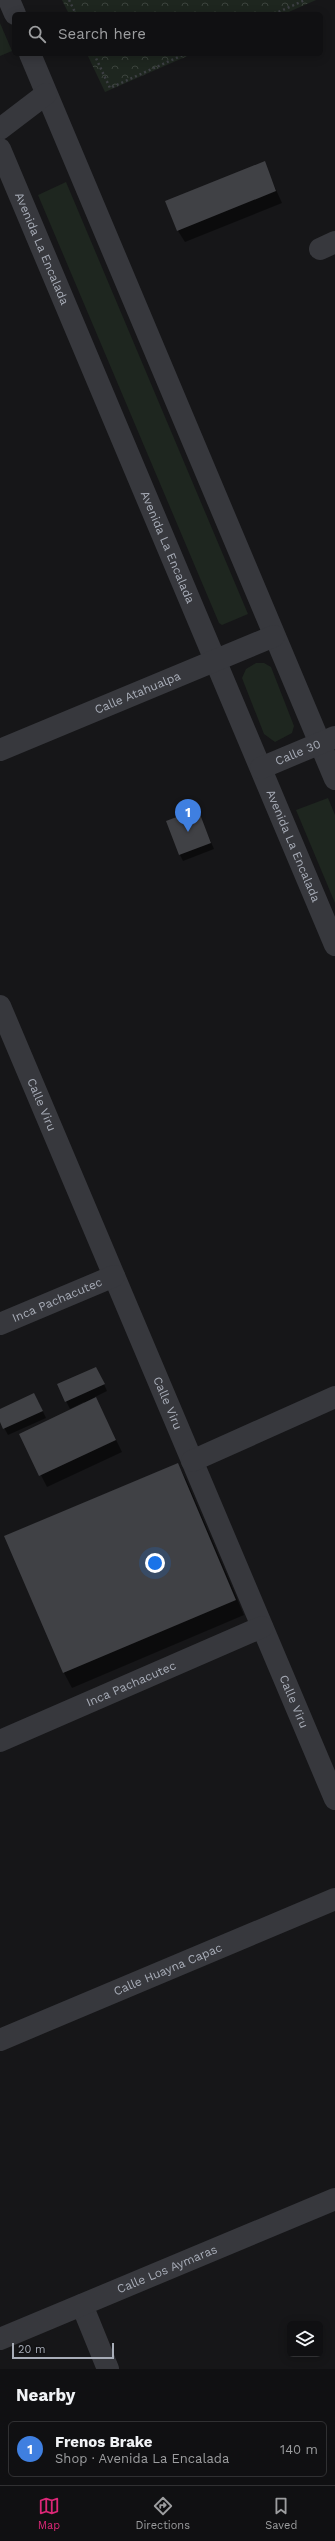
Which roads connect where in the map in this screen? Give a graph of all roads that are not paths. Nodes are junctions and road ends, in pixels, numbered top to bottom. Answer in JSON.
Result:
{"nodes":[{"id":1,"x":9,"y":0,"type":"edge"},
{"id":2,"x":14,"y":12,"type":"edge"},
{"id":3,"x":31,"y":56,"type":"edge"},
{"id":4,"x":46,"y":94,"type":"junction"},
{"id":5,"x":0,"y":129,"type":"edge"},
{"id":6,"x":0,"y":149,"type":"edge"},
{"id":7,"x":274,"y":636,"type":"junction"},
{"id":8,"x":216,"y":660,"type":"junction"},
{"id":9,"x":327,"y":740,"type":"edge"},
{"id":10,"x":0,"y":750,"type":"edge"},
{"id":11,"x":261,"y":768,"type":"junction"},
{"id":12,"x":335,"y":779,"type":"edge"},
{"id":13,"x":335,"y":945,"type":"edge"},
{"id":14,"x":0,"y":1006,"type":"edge"},
{"id":15,"x":4,"y":1029,"type":"edge"},
{"id":16,"x":114,"y":1276,"type":"junction"},
{"id":17,"x":0,"y":1324,"type":"edge"},
{"id":18,"x":335,"y":1397,"type":"edge"},
{"id":19,"x":192,"y":1461,"type":"junction"},
{"id":20,"x":262,"y":1627,"type":"junction"},
{"id":21,"x":0,"y":1741,"type":"edge"},
{"id":22,"x":335,"y":1799,"type":"edge"},
{"id":23,"x":335,"y":1899,"type":"edge"},
{"id":24,"x":0,"y":2040,"type":"edge"},
{"id":25,"x":335,"y":2200,"type":"edge"},
{"id":26,"x":82,"y":2305,"type":"junction"},
{"id":27,"x":0,"y":2339,"type":"edge"},
{"id":28,"x":108,"y":2369,"type":"edge"}],
"edges":[{"from":1,"to":2,"type":"street"},
{"from":3,"to":4,"type":"street"},
{"from":4,"to":5,"type":"street"},
{"from":4,"to":7,"type":"street"},
{"from":6,"to":8,"type":"street","name":"Avenida La Encalada"},
{"from":7,"to":8,"type":"street","name":"Calle Atahualpa"},
{"from":7,"to":9,"type":"street"},
{"from":8,"to":10,"type":"street","name":"Calle Atahualpa"},
{"from":8,"to":11,"type":"street","name":"Avenida La Encalada"},
{"from":9,"to":11,"type":"street","name":"Calle 30"},
{"from":9,"to":12,"type":"street"},
{"from":11,"to":13,"type":"street","name":"Avenida La Encalada"},
{"from":14,"to":15,"type":"street","name":"Calle Viru"},
{"from":15,"to":16,"type":"street","name":"Calle Viru"},
{"from":16,"to":17,"type":"street","name":"Inca Pachacutec"},
{"from":16,"to":19,"type":"street","name":"Calle Viru"},
{"from":18,"to":19,"type":"street"},
{"from":19,"to":20,"type":"street","name":"Calle Viru"},
{"from":20,"to":21,"type":"street","name":"Inca Pachacutec"},
{"from":20,"to":22,"type":"street","name":"Calle Viru"},
{"from":23,"to":24,"type":"street","name":"Calle Huayna Capac"},
{"from":25,"to":26,"type":"street","name":"Calle Los Aymaras"},
{"from":26,"to":27,"type":"street","name":"Calle Los Aymaras"},
{"from":26,"to":28,"type":"street"}]}
